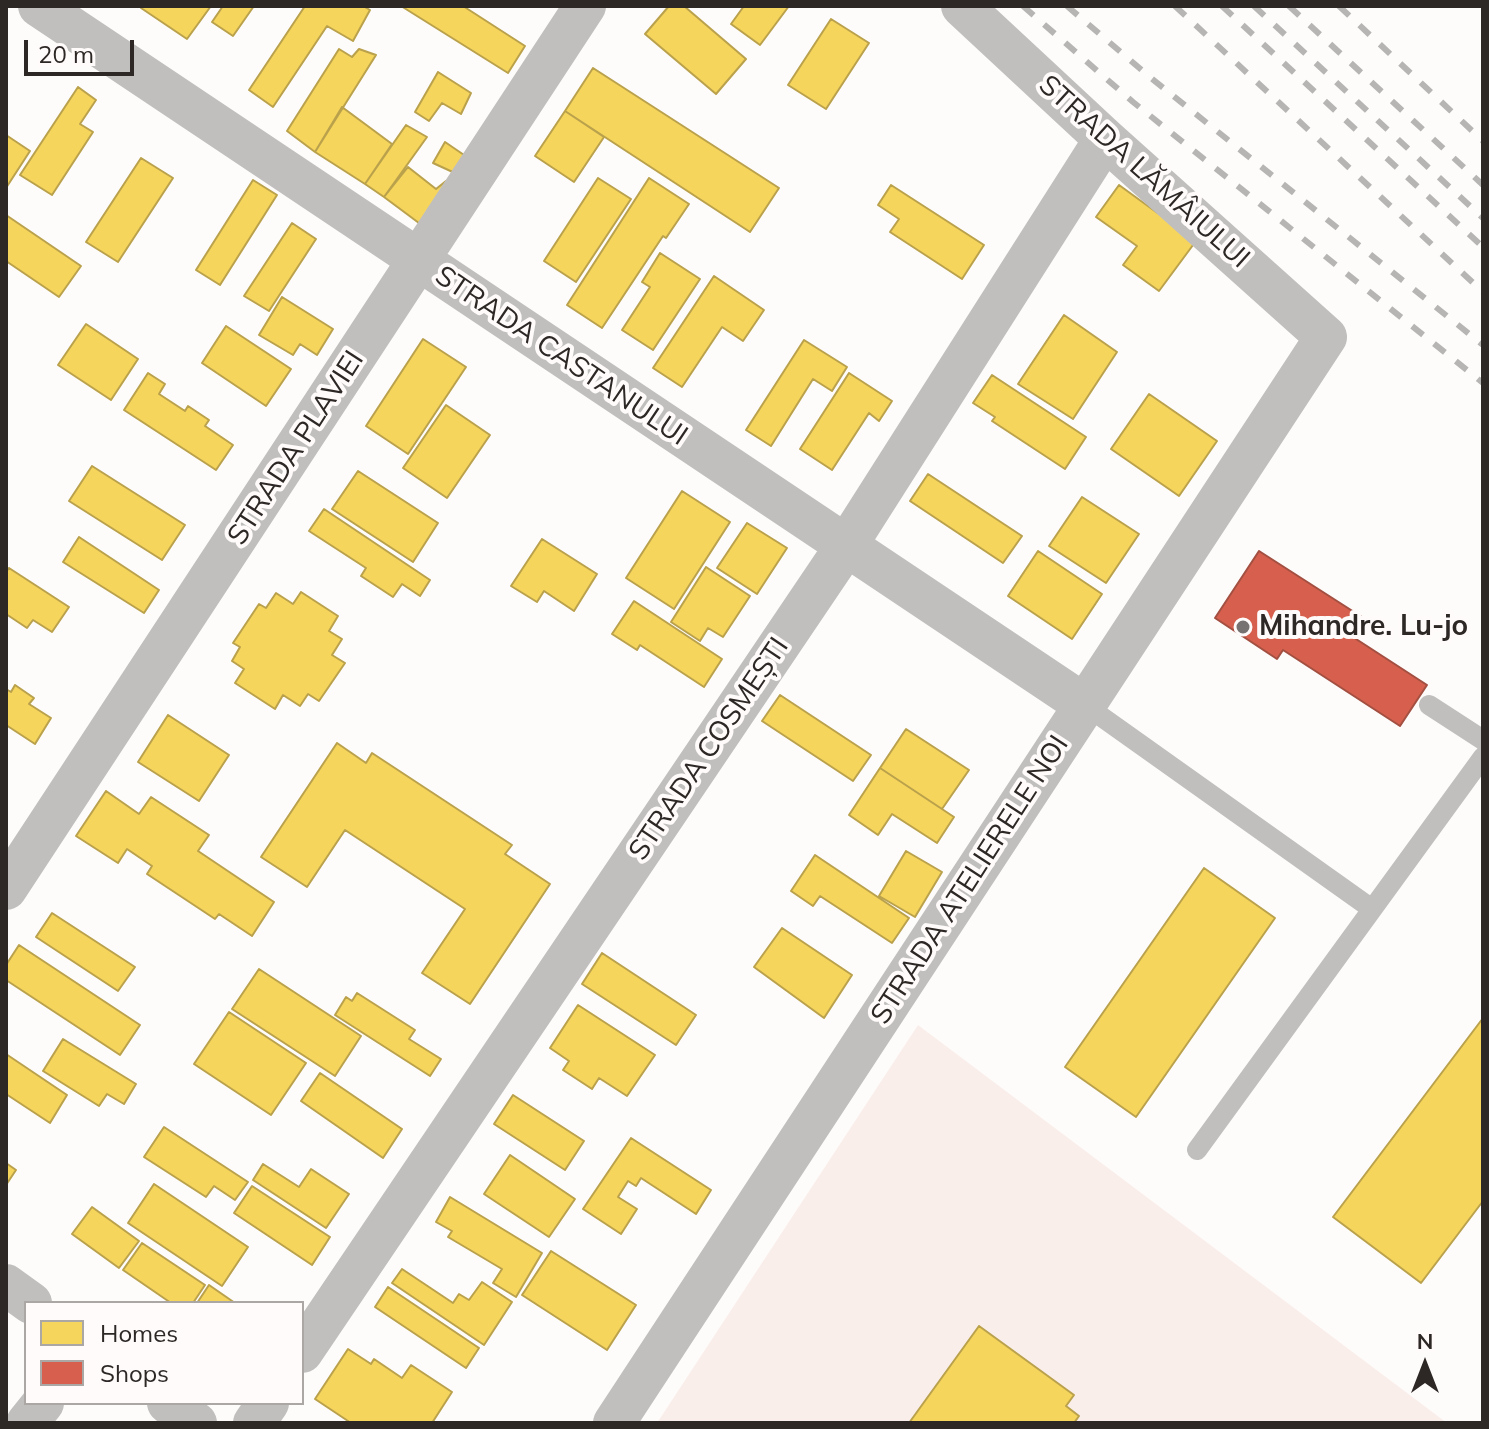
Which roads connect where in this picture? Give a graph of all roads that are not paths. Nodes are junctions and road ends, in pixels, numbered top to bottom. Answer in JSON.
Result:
{"nodes":[{"id":1,"x":39,"y":6,"type":"edge"},
{"id":2,"x":585,"y":6,"type":"edge"},
{"id":3,"x":962,"y":6,"type":"edge"},
{"id":4,"x":1105,"y":139,"type":"junction"},
{"id":5,"x":419,"y":261,"type":"junction"},
{"id":6,"x":1326,"y":337,"type":"joint"},
{"id":7,"x":846,"y":546,"type":"junction"},
{"id":8,"x":1085,"y":705,"type":"junction"},
{"id":9,"x":1429,"y":705,"type":"dead end"},
{"id":10,"x":1483,"y":740,"type":"edge"},
{"id":11,"x":1483,"y":757,"type":"edge"},
{"id":12,"x":6,"y":889,"type":"edge"},
{"id":13,"x":1372,"y":909,"type":"junction"},
{"id":14,"x":1197,"y":1150,"type":"dead end"},
{"id":15,"x":6,"y":1285,"type":"edge"},
{"id":16,"x":28,"y":1301,"type":"edge"},
{"id":17,"x":304,"y":1349,"type":"edge"},
{"id":18,"x":41,"y":1405,"type":"edge"},
{"id":19,"x":171,"y":1405,"type":"edge"},
{"id":20,"x":267,"y":1405,"type":"edge"},
{"id":21,"x":27,"y":1423,"type":"edge"},
{"id":22,"x":196,"y":1423,"type":"edge"},
{"id":23,"x":254,"y":1423,"type":"edge"},
{"id":24,"x":614,"y":1423,"type":"edge"}],
"edges":[{"from":1,"to":5,"type":"street","name":"STRADA CASTANULUI"},
{"from":2,"to":5,"type":"street","name":"STRADA PLAVIEI"},
{"from":3,"to":4,"type":"street","name":"STRADA LĂMÂIULUI"},
{"from":4,"to":6,"type":"street","name":"STRADA LĂMÂIULUI"},
{"from":4,"to":7,"type":"street","name":"STRADA COSMEȘTI"},
{"from":5,"to":7,"type":"street","name":"STRADA CASTANULUI"},
{"from":5,"to":12,"type":"street","name":"STRADA PLAVIEI"},
{"from":6,"to":8,"type":"street","name":"STRADA ATELIERELE NOI"},
{"from":7,"to":8,"type":"street","name":"STRADA CASTANULUI"},
{"from":7,"to":17,"type":"street","name":"STRADA COSMEȘTI"},
{"from":8,"to":13,"type":"lane"},
{"from":8,"to":24,"type":"street","name":"STRADA ATELIERELE NOI"},
{"from":9,"to":10,"type":"lane"},
{"from":11,"to":13,"type":"lane"},
{"from":13,"to":14,"type":"lane"},
{"from":15,"to":16,"type":"street"},
{"from":18,"to":21,"type":"street"},
{"from":19,"to":22,"type":"street"},
{"from":20,"to":23,"type":"street"}]}
